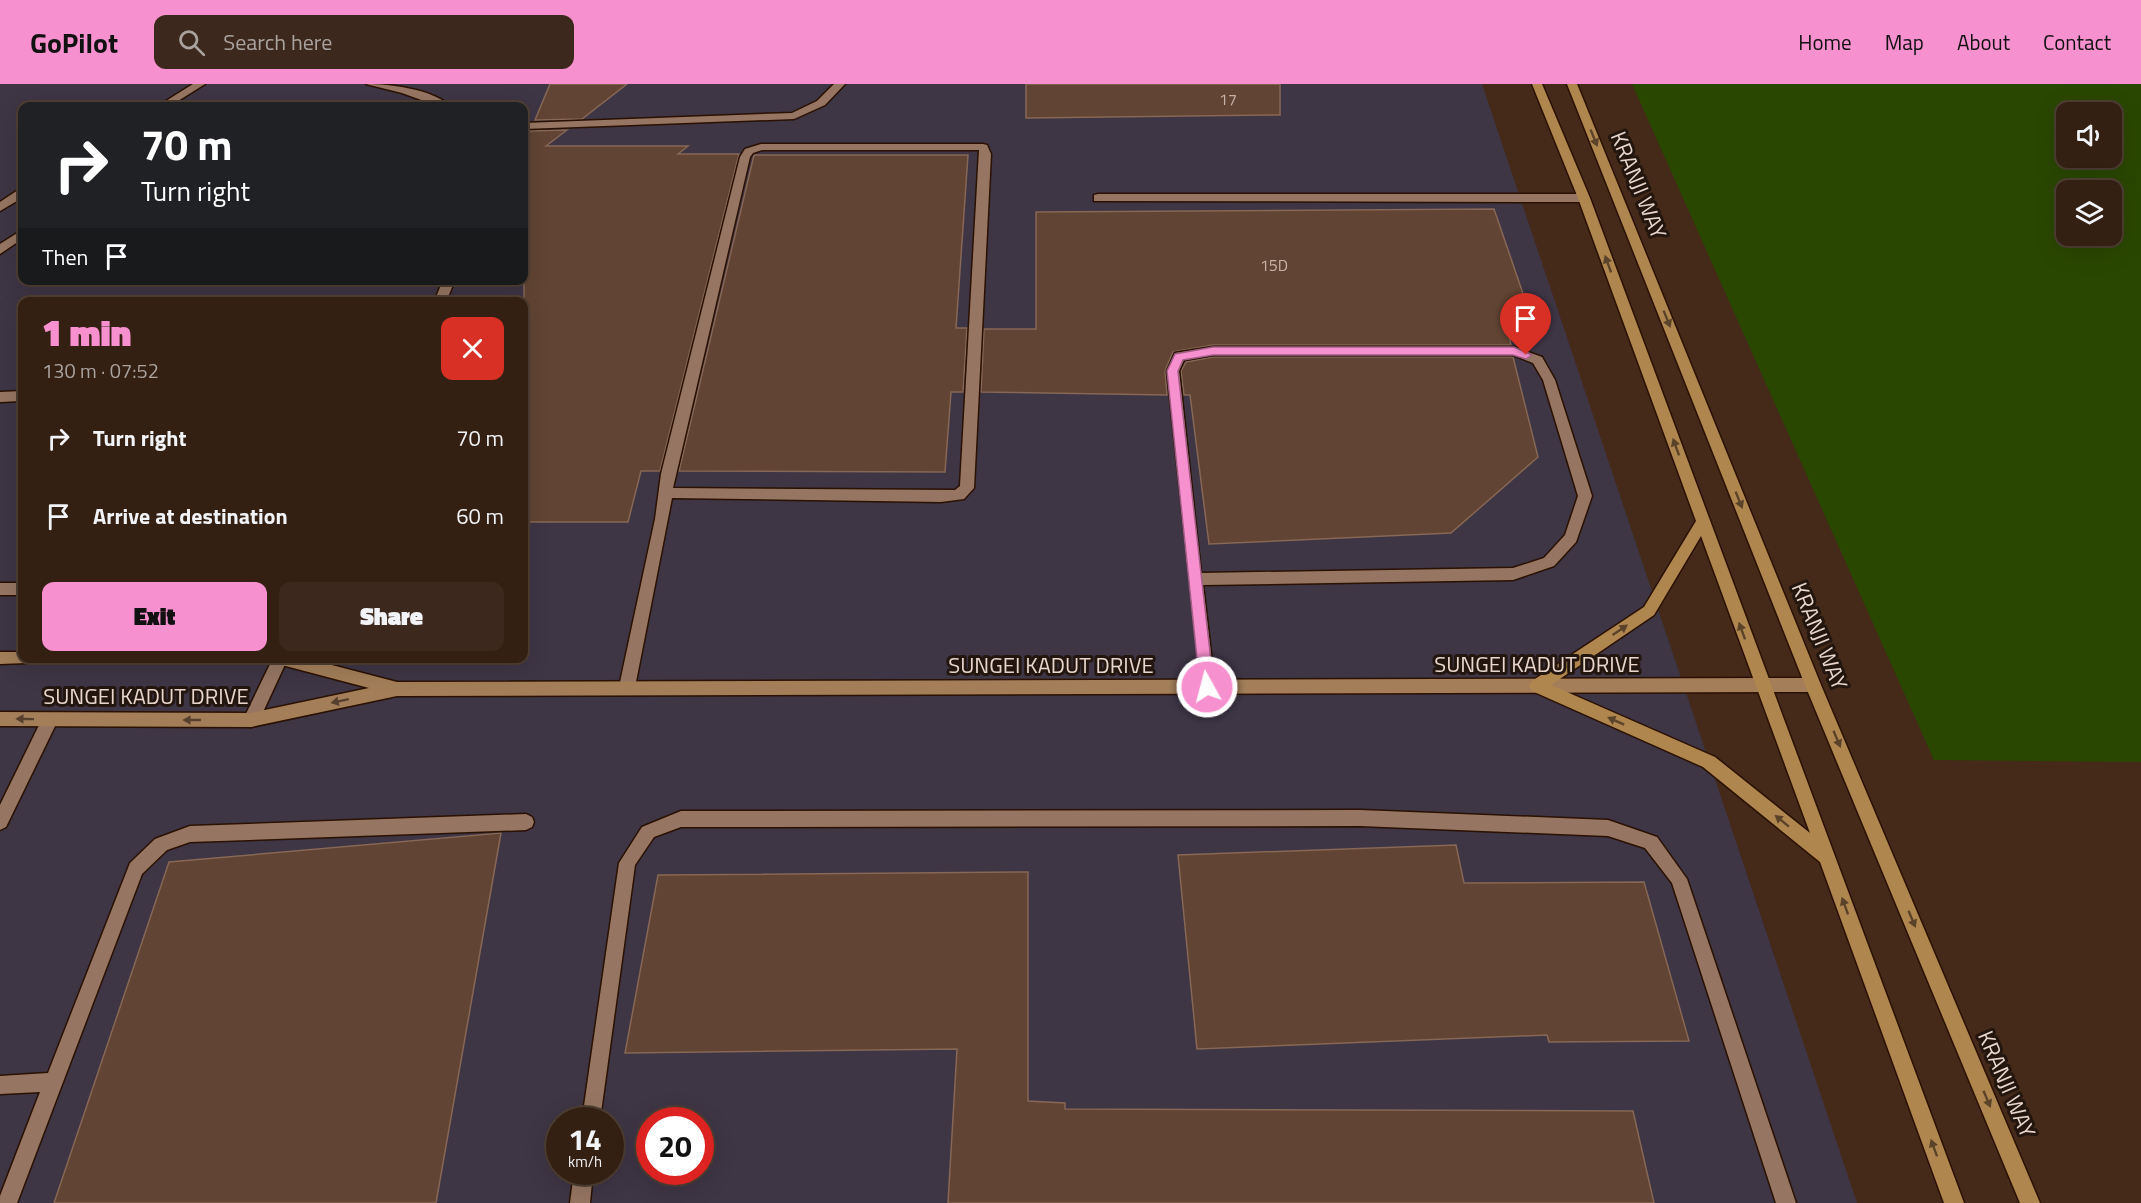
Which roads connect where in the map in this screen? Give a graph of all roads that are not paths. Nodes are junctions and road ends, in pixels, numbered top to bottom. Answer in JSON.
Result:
{"nodes":[{"id":1,"x":200,"y":84,"type":"edge"},
{"id":2,"x":371,"y":84,"type":"edge"},
{"id":3,"x":840,"y":84,"type":"edge"},
{"id":4,"x":1538,"y":84,"type":"edge"},
{"id":5,"x":1572,"y":84,"type":"edge"},
{"id":6,"x":170,"y":102,"type":"edge"},
{"id":7,"x":436,"y":102,"type":"edge"},
{"id":8,"x":528,"y":126,"type":"edge"},
{"id":9,"x":18,"y":196,"type":"edge"},
{"id":10,"x":1098,"y":198,"type":"dead end"},
{"id":11,"x":1584,"y":198,"type":"junction"},
{"id":12,"x":0,"y":207,"type":"edge"},
{"id":13,"x":18,"y":237,"type":"edge"},
{"id":14,"x":0,"y":250,"type":"edge"},
{"id":15,"x":18,"y":396,"type":"edge"},
{"id":16,"x":0,"y":397,"type":"edge"},
{"id":17,"x":666,"y":493,"type":"junction"},
{"id":18,"x":1703,"y":521,"type":"junction"},
{"id":19,"x":1195,"y":579,"type":"junction"},
{"id":20,"x":0,"y":589,"type":"edge"},
{"id":21,"x":18,"y":589,"type":"edge"},
{"id":22,"x":0,"y":658,"type":"edge"},
{"id":23,"x":18,"y":658,"type":"edge"},
{"id":24,"x":277,"y":663,"type":"edge"},
{"id":25,"x":298,"y":663,"type":"edge"},
{"id":26,"x":1813,"y":685,"type":"junction"},
{"id":27,"x":1537,"y":686,"type":"junction"},
{"id":28,"x":1762,"y":686,"type":"junction"},
{"id":29,"x":627,"y":687,"type":"junction"},
{"id":30,"x":1207,"y":687,"type":"junction"},
{"id":31,"x":397,"y":689,"type":"junction"},
{"id":32,"x":0,"y":719,"type":"edge"},
{"id":33,"x":50,"y":720,"type":"junction"},
{"id":34,"x":251,"y":720,"type":"junction"},
{"id":35,"x":0,"y":822,"type":"edge"},
{"id":36,"x":526,"y":822,"type":"dead end"},
{"id":37,"x":1827,"y":857,"type":"junction"},
{"id":38,"x":54,"y":1082,"type":"junction"},
{"id":39,"x":0,"y":1085,"type":"edge"},
{"id":40,"x":593,"y":1107,"type":"edge"},
{"id":41,"x":582,"y":1185,"type":"edge"},
{"id":42,"x":7,"y":1203,"type":"edge"},
{"id":43,"x":580,"y":1203,"type":"edge"},
{"id":44,"x":1786,"y":1203,"type":"edge"},
{"id":45,"x":1954,"y":1203,"type":"edge"},
{"id":46,"x":2030,"y":1203,"type":"edge"}],
"edges":[{"from":1,"to":6,"type":"street"},
{"from":2,"to":7,"type":"street"},
{"from":3,"to":8,"type":"street"},
{"from":4,"to":11,"type":"main road"},
{"from":5,"to":26,"type":"main road","name":"KRANJI WAY","one_way":true},
{"from":9,"to":12,"type":"street"},
{"from":10,"to":11,"type":"street"},
{"from":18,"to":11,"type":"main road","one_way":true},
{"from":13,"to":14,"type":"street"},
{"from":15,"to":16,"type":"street"},
{"from":17,"to":17,"type":"street"},
{"from":17,"to":29,"type":"street"},
{"from":27,"to":18,"type":"main road","one_way":true},
{"from":28,"to":18,"type":"main road","one_way":true},
{"from":19,"to":19,"type":"street"},
{"from":19,"to":30,"type":"street"},
{"from":20,"to":21,"type":"street"},
{"from":22,"to":23,"type":"main road","name":"SUNGEI KADUT DRIVE"},
{"from":24,"to":34,"type":"street"},
{"from":25,"to":31,"type":"main road","name":"SUNGEI KADUT DRIVE"},
{"from":26,"to":28,"type":"main road","name":"SUNGEI KADUT DRIVE"},
{"from":26,"to":46,"type":"main road","name":"KRANJI WAY","one_way":true},
{"from":27,"to":28,"type":"main road","name":"SUNGEI KADUT DRIVE"},
{"from":27,"to":30,"type":"main road","name":"SUNGEI KADUT DRIVE"},
{"from":37,"to":27,"type":"main road","one_way":true},
{"from":28,"to":37,"type":"main road"},
{"from":29,"to":30,"type":"main road","name":"SUNGEI KADUT DRIVE"},
{"from":29,"to":31,"type":"main road","name":"SUNGEI KADUT DRIVE"},
{"from":31,"to":34,"type":"main road","name":"SUNGEI KADUT DRIVE","one_way":true},
{"from":33,"to":32,"type":"main road","name":"SUNGEI KADUT DRIVE","one_way":true},
{"from":34,"to":33,"type":"main road","name":"SUNGEI KADUT DRIVE","one_way":true},
{"from":33,"to":35,"type":"street"},
{"from":36,"to":38,"type":"street"},
{"from":45,"to":37,"type":"main road","one_way":true},
{"from":38,"to":39,"type":"street"},
{"from":38,"to":42,"type":"street"},
{"from":40,"to":44,"type":"street"},
{"from":41,"to":43,"type":"street"}]}
